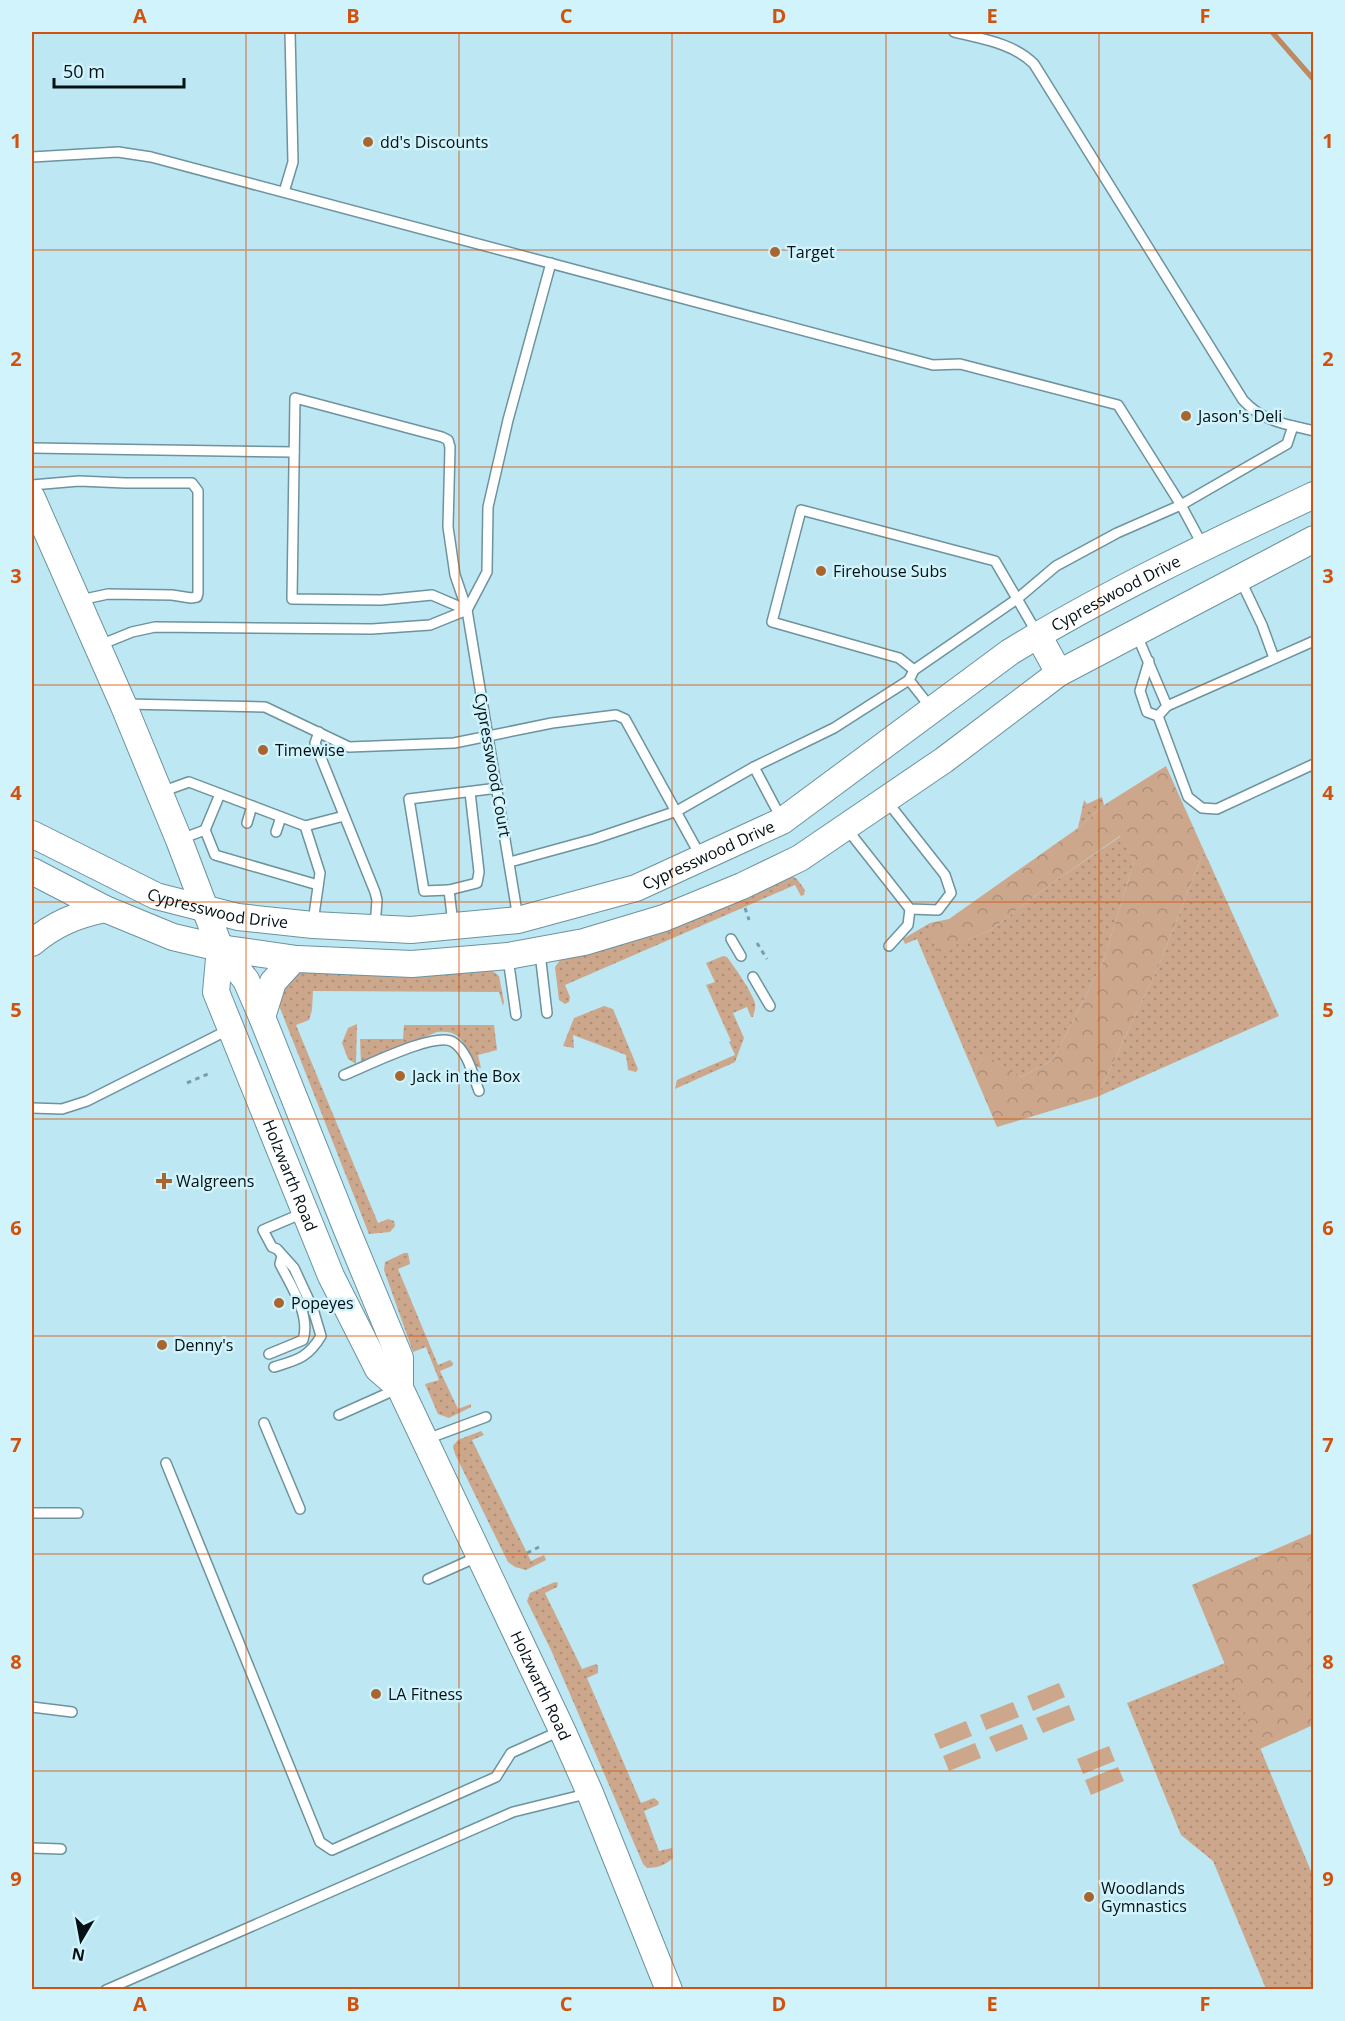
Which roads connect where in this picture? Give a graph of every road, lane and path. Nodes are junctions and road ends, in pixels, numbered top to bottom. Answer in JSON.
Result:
{"nodes":[{"id":1,"x":290,"y":32,"type":"edge"},
{"id":2,"x":954,"y":32,"type":"edge"},
{"id":3,"x":32,"y":157,"type":"edge"},
{"id":4,"x":284,"y":192,"type":"junction"},
{"id":5,"x":551,"y":263,"type":"junction"},
{"id":6,"x":1293,"y":426,"type":"junction"},
{"id":7,"x":1314,"y":431,"type":"edge"},
{"id":8,"x":32,"y":448,"type":"edge"},
{"id":9,"x":294,"y":452,"type":"junction"},
{"id":10,"x":32,"y":485,"type":"edge"},
{"id":11,"x":1314,"y":495,"type":"edge"},
{"id":12,"x":32,"y":498,"type":"edge"},
{"id":13,"x":1181,"y":505,"type":"junction"},
{"id":14,"x":1314,"y":539,"type":"edge"},
{"id":15,"x":1203,"y":547,"type":"junction"},
{"id":16,"x":1239,"y":577,"type":"junction"},
{"id":17,"x":1017,"y":599,"type":"junction"},
{"id":18,"x":77,"y":601,"type":"junction"},
{"id":19,"x":467,"y":610,"type":"junction"},
{"id":20,"x":1136,"y":632,"type":"junction"},
{"id":21,"x":1038,"y":635,"type":"junction"},
{"id":22,"x":1314,"y":640,"type":"edge"},
{"id":23,"x":97,"y":646,"type":"junction"},
{"id":24,"x":1274,"y":658,"type":"junction"},
{"id":25,"x":1149,"y":661,"type":"junction"},
{"id":26,"x":914,"y":670,"type":"junction"},
{"id":27,"x":1059,"y":673,"type":"junction"},
{"id":28,"x":909,"y":680,"type":"junction"},
{"id":29,"x":123,"y":704,"type":"junction"},
{"id":30,"x":1167,"y":706,"type":"junction"},
{"id":31,"x":932,"y":710,"type":"junction"},
{"id":32,"x":1158,"y":716,"type":"junction"},
{"id":33,"x":319,"y":732,"type":"junction"},
{"id":34,"x":488,"y":737,"type":"junction"},
{"id":35,"x":1314,"y":764,"type":"edge"},
{"id":36,"x":754,"y":767,"type":"junction"},
{"id":37,"x":498,"y":788,"type":"junction"},
{"id":38,"x":470,"y":792,"type":"junction"},
{"id":39,"x":159,"y":793,"type":"junction"},
{"id":40,"x":220,"y":794,"type":"junction"},
{"id":41,"x":886,"y":800,"type":"junction"},
{"id":42,"x":252,"y":806,"type":"junction"},
{"id":43,"x":677,"y":811,"type":"junction"},
{"id":44,"x":344,"y":816,"type":"junction"},
{"id":45,"x":281,"y":817,"type":"junction"},
{"id":46,"x":782,"y":820,"type":"junction"},
{"id":47,"x":247,"y":823,"type":"dead end"},
{"id":48,"x":305,"y":826,"type":"junction"},
{"id":49,"x":846,"y":827,"type":"junction"},
{"id":50,"x":205,"y":830,"type":"junction"},
{"id":51,"x":276,"y":832,"type":"dead end"},
{"id":52,"x":32,"y":834,"type":"edge"},
{"id":53,"x":179,"y":840,"type":"junction"},
{"id":54,"x":702,"y":858,"type":"junction"},
{"id":55,"x":801,"y":858,"type":"junction"},
{"id":56,"x":510,"y":862,"type":"junction"},
{"id":57,"x":32,"y":871,"type":"edge"},
{"id":58,"x":318,"y":885,"type":"junction"},
{"id":59,"x":449,"y":890,"type":"junction"},
{"id":60,"x":745,"y":907,"type":"dead end"},
{"id":61,"x":105,"y":909,"type":"junction"},
{"id":62,"x":206,"y":909,"type":"junction"},
{"id":63,"x":910,"y":909,"type":"junction"},
{"id":64,"x":518,"y":920,"type":"junction"},
{"id":65,"x":749,"y":920,"type":"dead end"},
{"id":66,"x":313,"y":925,"type":"junction"},
{"id":67,"x":453,"y":926,"type":"junction"},
{"id":68,"x":375,"y":928,"type":"junction"},
{"id":69,"x":731,"y":939,"type":"dead end"},
{"id":70,"x":32,"y":942,"type":"edge"},
{"id":71,"x":757,"y":943,"type":"dead end"},
{"id":72,"x":889,"y":946,"type":"dead end"},
{"id":73,"x":220,"y":948,"type":"junction"},
{"id":74,"x":540,"y":951,"type":"junction"},
{"id":75,"x":508,"y":956,"type":"junction"},
{"id":76,"x":741,"y":956,"type":"dead end"},
{"id":77,"x":294,"y":959,"type":"junction"},
{"id":78,"x":767,"y":959,"type":"dead end"},
{"id":79,"x":753,"y":977,"type":"dead end"},
{"id":80,"x":770,"y":1006,"type":"dead end"},
{"id":81,"x":547,"y":1013,"type":"dead end"},
{"id":82,"x":516,"y":1015,"type":"dead end"},
{"id":83,"x":262,"y":1017,"type":"junction"},
{"id":84,"x":231,"y":1029,"type":"junction"},
{"id":85,"x":208,"y":1074,"type":"dead end"},
{"id":86,"x":344,"y":1075,"type":"dead end"},
{"id":87,"x":187,"y":1083,"type":"dead end"},
{"id":88,"x":479,"y":1091,"type":"dead end"},
{"id":89,"x":32,"y":1108,"type":"edge"},
{"id":90,"x":305,"y":1212,"type":"junction"},
{"id":91,"x":282,"y":1256,"type":"junction"},
{"id":92,"x":269,"y":1354,"type":"dead end"},
{"id":93,"x":274,"y":1367,"type":"dead end"},
{"id":94,"x":399,"y":1388,"type":"junction"},
{"id":95,"x":339,"y":1415,"type":"dead end"},
{"id":96,"x":486,"y":1417,"type":"dead end"},
{"id":97,"x":264,"y":1423,"type":"dead end"},
{"id":98,"x":425,"y":1440,"type":"junction"},
{"id":99,"x":166,"y":1463,"type":"dead end"},
{"id":100,"x":300,"y":1509,"type":"dead end"},
{"id":101,"x":32,"y":1513,"type":"edge"},
{"id":102,"x":78,"y":1513,"type":"dead end"},
{"id":103,"x":539,"y":1547,"type":"dead end"},
{"id":104,"x":527,"y":1553,"type":"dead end"},
{"id":105,"x":480,"y":1557,"type":"junction"},
{"id":106,"x":428,"y":1580,"type":"dead end"},
{"id":107,"x":32,"y":1707,"type":"edge"},
{"id":108,"x":72,"y":1712,"type":"dead end"},
{"id":109,"x":562,"y":1730,"type":"junction"},
{"id":110,"x":590,"y":1793,"type":"junction"},
{"id":111,"x":32,"y":1848,"type":"edge"},
{"id":112,"x":62,"y":1849,"type":"dead end"},
{"id":113,"x":106,"y":1989,"type":"edge"},
{"id":114,"x":669,"y":1989,"type":"edge"}],
"edges":[{"from":1,"to":4,"type":"lane"},
{"from":2,"to":6,"type":"lane"},
{"from":3,"to":4,"type":"lane"},
{"from":4,"to":5,"type":"lane"},
{"from":5,"to":13,"type":"lane"},
{"from":5,"to":19,"type":"lane"},
{"from":6,"to":7,"type":"lane"},
{"from":6,"to":13,"type":"lane"},
{"from":8,"to":9,"type":"lane"},
{"from":9,"to":19,"type":"lane"},
{"from":9,"to":19,"type":"lane","name":"Cypresswood Court"},
{"from":10,"to":18,"type":"lane"},
{"from":11,"to":15,"type":"main road","name":"Cypresswood Drive"},
{"from":12,"to":18,"type":"main road","name":"Holzwarth Road"},
{"from":13,"to":15,"type":"lane"},
{"from":13,"to":17,"type":"lane"},
{"from":14,"to":16,"type":"main road"},
{"from":15,"to":21,"type":"main road","name":"Cypresswood Drive"},
{"from":16,"to":20,"type":"main road"},
{"from":16,"to":24,"type":"lane"},
{"from":17,"to":21,"type":"lane"},
{"from":17,"to":26,"type":"lane"},
{"from":17,"to":26,"type":"lane"},
{"from":18,"to":23,"type":"main road","name":"Holzwarth Road"},
{"from":19,"to":23,"type":"lane"},
{"from":19,"to":34,"type":"lane","name":"Cypresswood Court"},
{"from":20,"to":25,"type":"lane"},
{"from":20,"to":27,"type":"main road"},
{"from":21,"to":27,"type":"main road"},
{"from":21,"to":31,"type":"main road","name":"Cypresswood Drive"},
{"from":22,"to":24,"type":"lane"},
{"from":23,"to":29,"type":"main road","name":"Holzwarth Road"},
{"from":24,"to":30,"type":"lane"},
{"from":25,"to":30,"type":"lane"},
{"from":25,"to":32,"type":"lane"},
{"from":26,"to":28,"type":"lane"},
{"from":27,"to":41,"type":"main road"},
{"from":28,"to":31,"type":"lane"},
{"from":28,"to":36,"type":"lane"},
{"from":29,"to":33,"type":"lane"},
{"from":29,"to":39,"type":"main road","name":"Holzwarth Road"},
{"from":30,"to":32,"type":"lane"},
{"from":31,"to":46,"type":"main road","name":"Cypresswood Drive"},
{"from":32,"to":35,"type":"lane"},
{"from":33,"to":34,"type":"lane"},
{"from":33,"to":44,"type":"lane"},
{"from":34,"to":37,"type":"lane","name":"Cypresswood Court"},
{"from":34,"to":43,"type":"lane"},
{"from":36,"to":43,"type":"lane"},
{"from":36,"to":46,"type":"lane"},
{"from":37,"to":38,"type":"lane"},
{"from":37,"to":56,"type":"lane","name":"Cypresswood Court"},
{"from":38,"to":59,"type":"lane"},
{"from":38,"to":59,"type":"lane"},
{"from":39,"to":40,"type":"lane"},
{"from":39,"to":53,"type":"main road","name":"Holzwarth Road"},
{"from":40,"to":42,"type":"lane"},
{"from":40,"to":50,"type":"lane"},
{"from":41,"to":49,"type":"main road"},
{"from":41,"to":63,"type":"lane"},
{"from":42,"to":45,"type":"lane"},
{"from":42,"to":47,"type":"lane"},
{"from":43,"to":54,"type":"lane"},
{"from":43,"to":56,"type":"lane"},
{"from":44,"to":48,"type":"lane"},
{"from":44,"to":68,"type":"lane"},
{"from":45,"to":48,"type":"lane"},
{"from":45,"to":51,"type":"lane"},
{"from":46,"to":54,"type":"main road","name":"Cypresswood Drive"},
{"from":46,"to":55,"type":"main road"},
{"from":48,"to":58,"type":"lane"},
{"from":49,"to":55,"type":"main road"},
{"from":49,"to":63,"type":"lane"},
{"from":50,"to":53,"type":"lane"},
{"from":50,"to":58,"type":"lane"},
{"from":52,"to":62,"type":"main road","name":"Cypresswood Drive"},
{"from":53,"to":62,"type":"main road","name":"Holzwarth Road"},
{"from":54,"to":64,"type":"main road","name":"Cypresswood Drive"},
{"from":55,"to":74,"type":"main road"},
{"from":56,"to":64,"type":"lane","name":"Cypresswood Court"},
{"from":57,"to":61,"type":"main road"},
{"from":58,"to":66,"type":"lane"},
{"from":59,"to":67,"type":"lane"},
{"from":60,"to":65,"type":"path"},
{"from":61,"to":70,"type":"main road"},
{"from":61,"to":73,"type":"main road"},
{"from":62,"to":66,"type":"main road","name":"Cypresswood Drive"},
{"from":62,"to":73,"type":"main road","name":"Holzwarth Road"},
{"from":63,"to":72,"type":"lane"},
{"from":64,"to":67,"type":"main road","name":"Cypresswood Drive"},
{"from":66,"to":68,"type":"main road","name":"Cypresswood Drive"},
{"from":67,"to":68,"type":"main road","name":"Cypresswood Drive"},
{"from":69,"to":76,"type":"lane"},
{"from":71,"to":78,"type":"path"},
{"from":73,"to":77,"type":"main road"},
{"from":73,"to":83,"type":"main road","name":"Holzwarth Road"},
{"from":73,"to":84,"type":"main road","name":"Holzwarth Road"},
{"from":74,"to":75,"type":"main road"},
{"from":74,"to":81,"type":"lane"},
{"from":75,"to":77,"type":"main road"},
{"from":75,"to":82,"type":"lane"},
{"from":77,"to":83,"type":"main road"},
{"from":79,"to":80,"type":"lane"},
{"from":83,"to":94,"type":"main road","name":"Holzwarth Road"},
{"from":84,"to":89,"type":"lane"},
{"from":84,"to":90,"type":"main road","name":"Holzwarth Road"},
{"from":85,"to":87,"type":"path"},
{"from":86,"to":88,"type":"lane"},
{"from":90,"to":91,"type":"lane"},
{"from":90,"to":94,"type":"main road","name":"Holzwarth Road"},
{"from":91,"to":92,"type":"lane"},
{"from":91,"to":93,"type":"lane"},
{"from":94,"to":95,"type":"lane"},
{"from":94,"to":98,"type":"main road","name":"Holzwarth Road"},
{"from":96,"to":98,"type":"lane"},
{"from":97,"to":100,"type":"lane"},
{"from":98,"to":105,"type":"main road","name":"Holzwarth Road"},
{"from":99,"to":109,"type":"lane"},
{"from":101,"to":102,"type":"lane"},
{"from":103,"to":104,"type":"path"},
{"from":105,"to":106,"type":"lane"},
{"from":105,"to":109,"type":"main road","name":"Holzwarth Road"},
{"from":107,"to":108,"type":"lane"},
{"from":109,"to":110,"type":"main road","name":"Holzwarth Road"},
{"from":110,"to":113,"type":"lane"},
{"from":110,"to":114,"type":"main road","name":"Holzwarth Road"},
{"from":111,"to":112,"type":"lane"}]}
